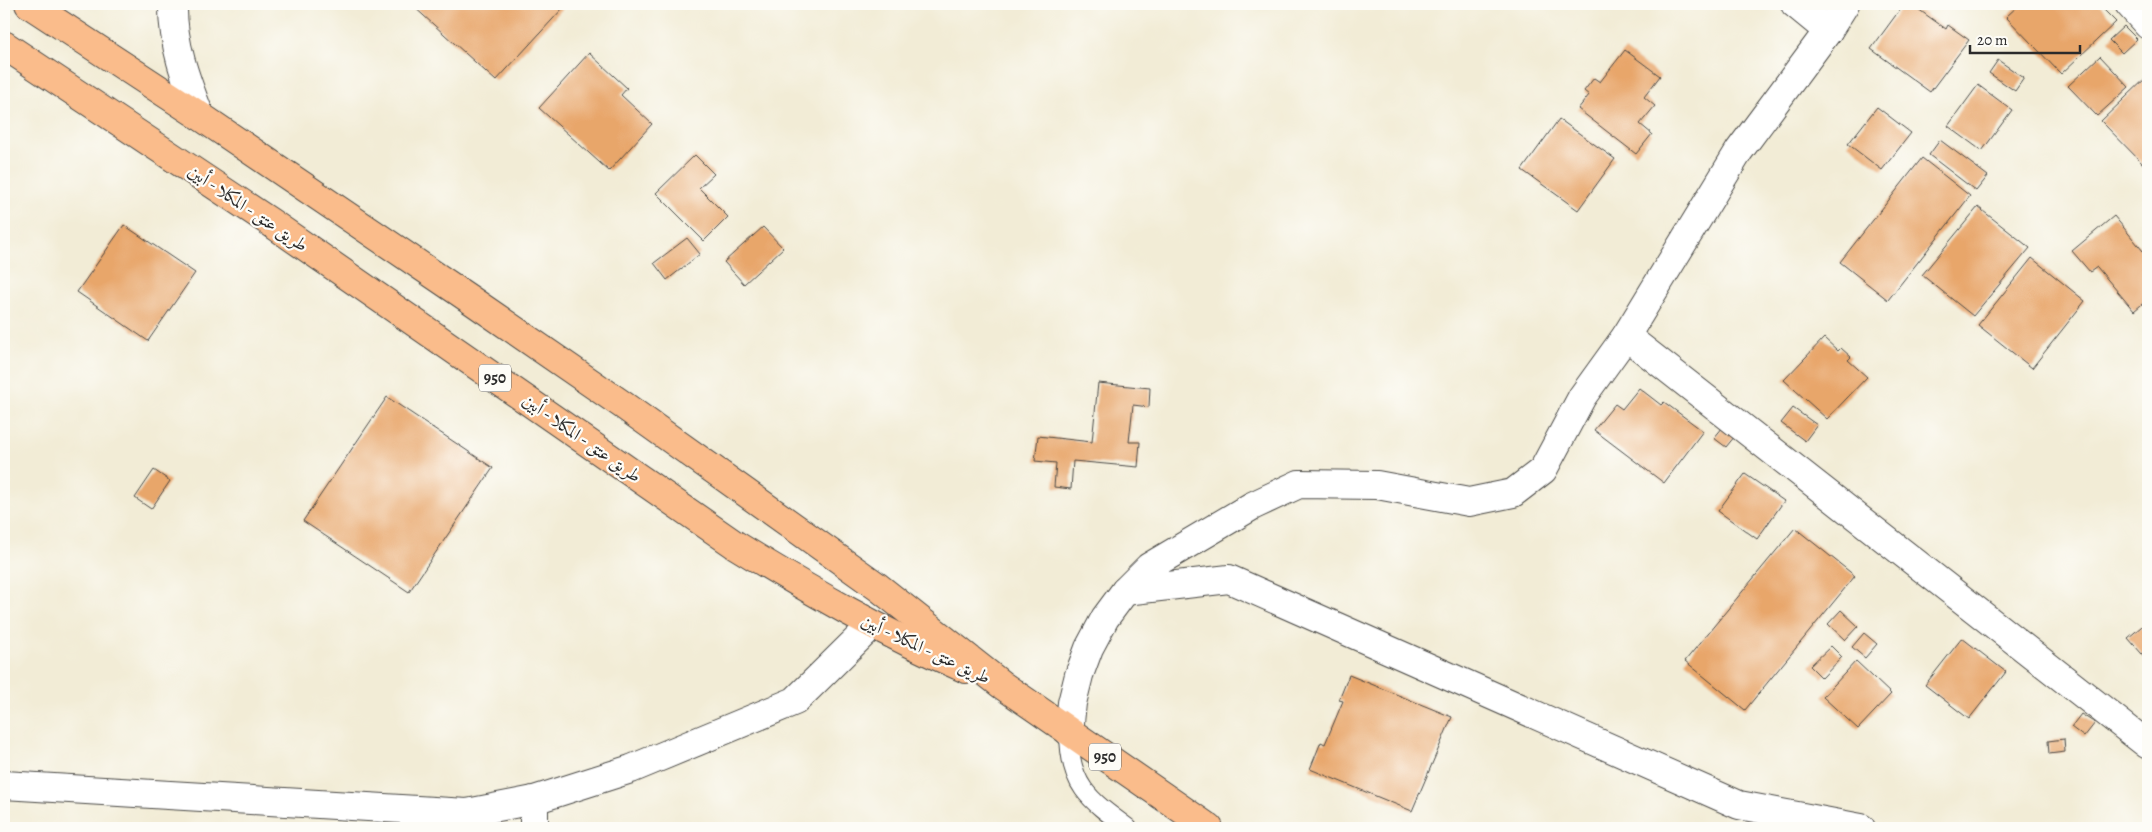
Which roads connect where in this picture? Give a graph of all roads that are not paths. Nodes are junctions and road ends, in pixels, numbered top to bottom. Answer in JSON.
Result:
{"nodes":[{"id":1,"x":30,"y":4,"type":"edge"},
{"id":2,"x":173,"y":4,"type":"edge"},
{"id":3,"x":1795,"y":4,"type":"edge"},
{"id":4,"x":1845,"y":4,"type":"edge"},
{"id":5,"x":2129,"y":4,"type":"edge"},
{"id":6,"x":2148,"y":25,"type":"edge"},
{"id":7,"x":1828,"y":31,"type":"junction"},
{"id":8,"x":4,"y":45,"type":"edge"},
{"id":9,"x":200,"y":116,"type":"junction"},
{"id":10,"x":1626,"y":336,"type":"junction"},
{"id":11,"x":1125,"y":591,"type":"junction"},
{"id":12,"x":872,"y":625,"type":"junction"},
{"id":13,"x":1002,"y":685,"type":"junction"},
{"id":14,"x":1069,"y":732,"type":"junction"},
{"id":15,"x":2148,"y":745,"type":"edge"},
{"id":16,"x":4,"y":785,"type":"edge"},
{"id":17,"x":534,"y":800,"type":"junction"},
{"id":18,"x":534,"y":828,"type":"edge"},
{"id":19,"x":1128,"y":828,"type":"edge"},
{"id":20,"x":1209,"y":828,"type":"edge"},
{"id":21,"x":1861,"y":828,"type":"edge"}],
"edges":[{"from":1,"to":9,"type":"main road","name":"طريق عتق - المكلا - أبين","number":"950"},
{"from":2,"to":9,"type":"street"},
{"from":3,"to":7,"type":"street"},
{"from":4,"to":7,"type":"street"},
{"from":5,"to":6,"type":"street"},
{"from":7,"to":10,"type":"street"},
{"from":8,"to":12,"type":"main road","name":"طريق عتق - المكلا - أبين","number":"950"},
{"from":9,"to":13,"type":"main road","name":"طريق عتق - المكلا - أبين","number":"950"},
{"from":10,"to":11,"type":"street"},
{"from":10,"to":15,"type":"street"},
{"from":11,"to":14,"type":"street"},
{"from":11,"to":21,"type":"street"},
{"from":12,"to":13,"type":"main road","name":"طريق عتق - المكلا - أبين","number":"950"},
{"from":12,"to":17,"type":"street"},
{"from":13,"to":14,"type":"main road","name":"طريق عتق - المكلا - أبين","number":"950"},
{"from":14,"to":19,"type":"lane"},
{"from":14,"to":20,"type":"main road","name":"طريق عتق - المكلا - أبين","number":"950"},
{"from":16,"to":17,"type":"street"},
{"from":17,"to":18,"type":"street"}]}
